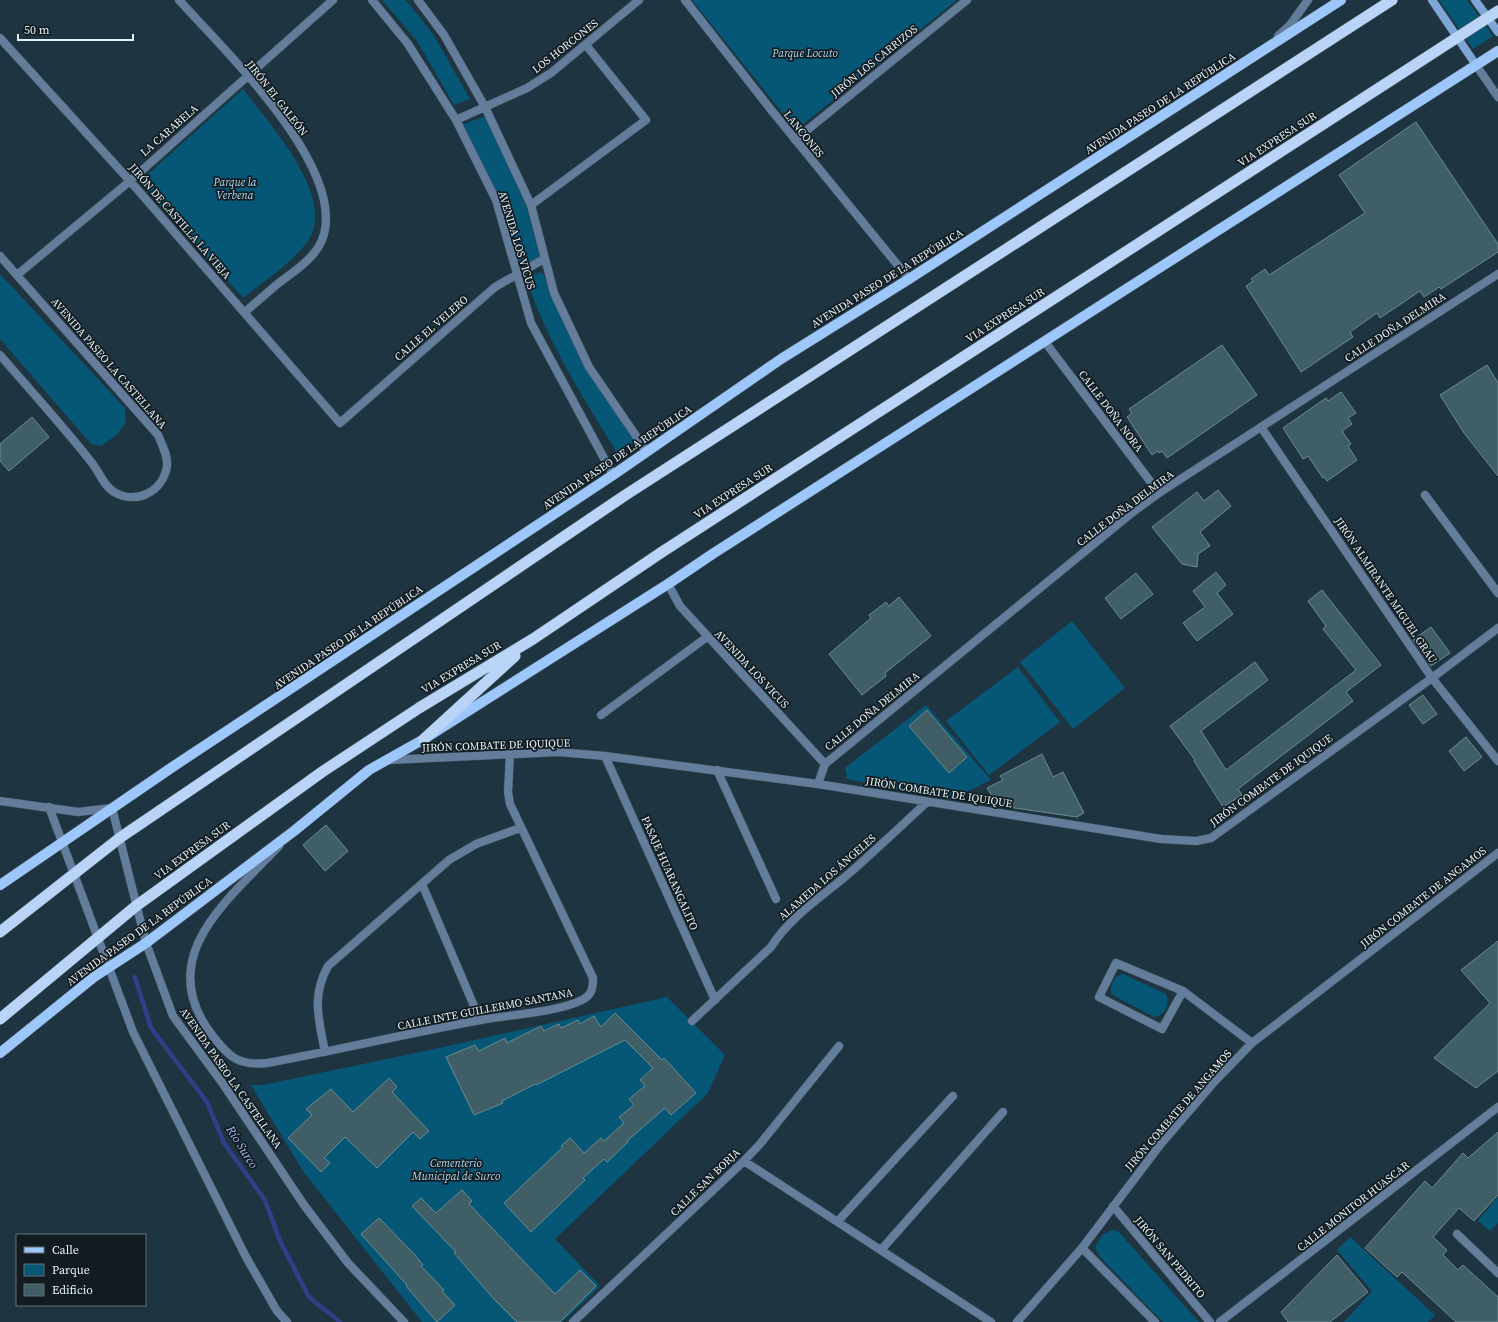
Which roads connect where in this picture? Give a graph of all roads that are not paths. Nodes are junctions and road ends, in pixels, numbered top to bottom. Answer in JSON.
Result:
{"nodes":[{"id":1,"x":179,"y":0,"type":"edge"},
{"id":2,"x":333,"y":0,"type":"edge"},
{"id":3,"x":372,"y":0,"type":"edge"},
{"id":4,"x":418,"y":0,"type":"edge"},
{"id":5,"x":639,"y":0,"type":"edge"},
{"id":6,"x":685,"y":0,"type":"edge"},
{"id":7,"x":967,"y":0,"type":"edge"},
{"id":8,"x":1308,"y":0,"type":"edge"},
{"id":9,"x":1341,"y":0,"type":"edge"},
{"id":10,"x":1392,"y":0,"type":"edge"},
{"id":11,"x":1432,"y":0,"type":"edge"},
{"id":12,"x":1475,"y":0,"type":"edge"},
{"id":13,"x":1498,"y":11,"type":"edge"},
{"id":14,"x":1488,"y":18,"type":"junction"},
{"id":15,"x":1498,"y":32,"type":"edge"},
{"id":16,"x":1457,"y":37,"type":"junction"},
{"id":17,"x":0,"y":38,"type":"edge"},
{"id":18,"x":586,"y":45,"type":"junction"},
{"id":19,"x":1498,"y":51,"type":"edge"},
{"id":20,"x":1253,"y":58,"type":"junction"},
{"id":21,"x":1476,"y":65,"type":"junction"},
{"id":22,"x":248,"y":76,"type":"junction"},
{"id":23,"x":1498,"y":97,"type":"edge"},
{"id":24,"x":485,"y":107,"type":"junction"},
{"id":25,"x":456,"y":120,"type":"junction"},
{"id":26,"x":795,"y":140,"type":"junction"},
{"id":27,"x":130,"y":181,"type":"junction"},
{"id":28,"x":530,"y":204,"type":"junction"},
{"id":29,"x":0,"y":256,"type":"edge"},
{"id":30,"x":544,"y":260,"type":"junction"},
{"id":31,"x":17,"y":274,"type":"junction"},
{"id":32,"x":517,"y":274,"type":"junction"},
{"id":33,"x":1498,"y":274,"type":"edge"},
{"id":34,"x":909,"y":279,"type":"junction"},
{"id":35,"x":245,"y":312,"type":"junction"},
{"id":36,"x":1045,"y":342,"type":"junction"},
{"id":37,"x":0,"y":355,"type":"edge"},
{"id":38,"x":340,"y":423,"type":"joint"},
{"id":39,"x":1261,"y":427,"type":"junction"},
{"id":40,"x":647,"y":452,"type":"junction"},
{"id":41,"x":613,"y":475,"type":"junction"},
{"id":42,"x":1159,"y":493,"type":"junction"},
{"id":43,"x":1425,"y":495,"type":"dead end"},
{"id":44,"x":668,"y":584,"type":"junction"},
{"id":45,"x":1498,"y":593,"type":"edge"},
{"id":46,"x":1498,"y":628,"type":"edge"},
{"id":47,"x":707,"y":637,"type":"junction"},
{"id":48,"x":533,"y":639,"type":"junction"},
{"id":49,"x":1432,"y":678,"type":"junction"},
{"id":50,"x":601,"y":715,"type":"dead end"},
{"id":51,"x":424,"y":739,"type":"junction"},
{"id":52,"x":510,"y":754,"type":"junction"},
{"id":53,"x":605,"y":756,"type":"junction"},
{"id":54,"x":390,"y":760,"type":"junction"},
{"id":55,"x":1498,"y":761,"type":"edge"},
{"id":56,"x":825,"y":764,"type":"junction"},
{"id":57,"x":717,"y":770,"type":"junction"},
{"id":58,"x":818,"y":784,"type":"junction"},
{"id":59,"x":0,"y":801,"type":"edge"},
{"id":60,"x":927,"y":802,"type":"junction"},
{"id":61,"x":49,"y":807,"type":"junction"},
{"id":62,"x":112,"y":808,"type":"junction"},
{"id":63,"x":520,"y":828,"type":"junction"},
{"id":64,"x":294,"y":831,"type":"junction"},
{"id":65,"x":121,"y":837,"type":"junction"},
{"id":66,"x":61,"y":843,"type":"junction"},
{"id":67,"x":1498,"y":853,"type":"edge"},
{"id":68,"x":73,"y":875,"type":"junction"},
{"id":69,"x":422,"y":884,"type":"junction"},
{"id":70,"x":0,"y":885,"type":"edge"},
{"id":71,"x":776,"y":899,"type":"dead end"},
{"id":72,"x":136,"y":906,"type":"junction"},
{"id":73,"x":0,"y":932,"type":"edge"},
{"id":74,"x":97,"y":940,"type":"junction"},
{"id":75,"x":146,"y":943,"type":"junction"},
{"id":76,"x":192,"y":965,"type":"joint"},
{"id":77,"x":108,"y":967,"type":"junction"},
{"id":78,"x":1183,"y":991,"type":"junction"},
{"id":79,"x":715,"y":1000,"type":"junction"},
{"id":80,"x":0,"y":1019,"type":"edge"},
{"id":81,"x":480,"y":1020,"type":"junction"},
{"id":82,"x":692,"y":1021,"type":"dead end"},
{"id":83,"x":1252,"y":1043,"type":"junction"},
{"id":84,"x":838,"y":1046,"type":"dead end"},
{"id":85,"x":325,"y":1052,"type":"junction"},
{"id":86,"x":0,"y":1053,"type":"edge"},
{"id":87,"x":953,"y":1096,"type":"dead end"},
{"id":88,"x":1498,"y":1107,"type":"edge"},
{"id":89,"x":1003,"y":1112,"type":"dead end"},
{"id":90,"x":744,"y":1161,"type":"junction"},
{"id":91,"x":1113,"y":1206,"type":"junction"},
{"id":92,"x":838,"y":1221,"type":"junction"},
{"id":93,"x":1457,"y":1234,"type":"dead end"},
{"id":94,"x":1082,"y":1248,"type":"junction"},
{"id":95,"x":881,"y":1250,"type":"junction"},
{"id":96,"x":1498,"y":1273,"type":"edge"},
{"id":97,"x":287,"y":1322,"type":"edge"},
{"id":98,"x":404,"y":1322,"type":"edge"},
{"id":99,"x":573,"y":1322,"type":"edge"},
{"id":100,"x":991,"y":1322,"type":"edge"},
{"id":101,"x":1017,"y":1322,"type":"edge"},
{"id":102,"x":1155,"y":1322,"type":"edge"},
{"id":103,"x":1210,"y":1322,"type":"edge"},
{"id":104,"x":1220,"y":1322,"type":"edge"}],
"edges":[{"from":1,"to":22,"type":"street","name":"JIRÓN EL GALEÓN"},
{"from":2,"to":22,"type":"street","name":"LA CARABELA"},
{"from":3,"to":25,"type":"street","name":"AVENIDA LOS VICUS"},
{"from":4,"to":24,"type":"street","name":"AVENIDA LOS VICUS"},
{"from":5,"to":18,"type":"street","name":"LOS HORCONES"},
{"from":6,"to":26,"type":"street","name":"LANCONES"},
{"from":7,"to":26,"type":"street","name":"JIRÓN LOS CARRIZOS"},
{"from":8,"to":20,"type":"street","name":"AVENIDA PASEO DE LA REPÚBLICA"},
{"from":9,"to":20,"type":"main road","name":"AVENIDA PASEO DE LA REPÚBLICA"},
{"from":10,"to":65,"type":"highway"},
{"from":11,"to":16,"type":"main road"},
{"from":12,"to":14,"type":"main road"},
{"from":13,"to":14,"type":"highway","name":"VIA EXPRESA SUR"},
{"from":14,"to":15,"type":"main road"},
{"from":14,"to":16,"type":"highway","name":"VIA EXPRESA SUR"},
{"from":16,"to":21,"type":"main road"},
{"from":16,"to":48,"type":"highway","name":"VIA EXPRESA SUR"},
{"from":17,"to":27,"type":"street","name":"JIRÓN DE CASTILLA LA VIEJA"},
{"from":18,"to":24,"type":"street","name":"LOS HORCONES"},
{"from":18,"to":28,"type":"street"},
{"from":19,"to":21,"type":"main road","name":"AVENIDA PASEO DE LA REPÚBLICA"},
{"from":20,"to":34,"type":"main road","name":"AVENIDA PASEO DE LA REPÚBLICA"},
{"from":21,"to":23,"type":"street"},
{"from":21,"to":36,"type":"main road","name":"AVENIDA PASEO DE LA REPÚBLICA"},
{"from":22,"to":27,"type":"street","name":"LA CARABELA"},
{"from":22,"to":35,"type":"street","name":"JIRÓN EL GALEÓN"},
{"from":24,"to":25,"type":"street","name":"LOS HORCONES"},
{"from":24,"to":28,"type":"street","name":"AVENIDA LOS VICUS"},
{"from":25,"to":32,"type":"street","name":"AVENIDA LOS VICUS"},
{"from":26,"to":34,"type":"street","name":"LANCONES"},
{"from":27,"to":31,"type":"street","name":"LA CARABELA"},
{"from":27,"to":35,"type":"street","name":"JIRÓN DE CASTILLA LA VIEJA"},
{"from":28,"to":30,"type":"street","name":"AVENIDA LOS VICUS"},
{"from":29,"to":31,"type":"street","name":"AVENIDA PASEO LA CASTELLANA"},
{"from":30,"to":32,"type":"street","name":"CALLE EL VELERO"},
{"from":30,"to":40,"type":"street","name":"AVENIDA LOS VICUS"},
{"from":31,"to":37,"type":"street","name":"AVENIDA PASEO LA CASTELLANA"},
{"from":32,"to":38,"type":"street","name":"CALLE EL VELERO"},
{"from":32,"to":41,"type":"street","name":"AVENIDA LOS VICUS"},
{"from":33,"to":39,"type":"street","name":"CALLE DOÑA DELMIRA"},
{"from":34,"to":40,"type":"main road","name":"AVENIDA PASEO DE LA REPÚBLICA"},
{"from":35,"to":38,"type":"street","name":"JIRÓN DE CASTILLA LA VIEJA"},
{"from":36,"to":42,"type":"street","name":"CALLE DOÑA NORA"},
{"from":36,"to":44,"type":"main road","name":"AVENIDA PASEO DE LA REPÚBLICA"},
{"from":39,"to":42,"type":"street","name":"CALLE DOÑA DELMIRA"},
{"from":39,"to":49,"type":"street","name":"JIRÓN ALMIRANTE MIGUEL GRAU"},
{"from":40,"to":41,"type":"main road","name":"AVENIDA PASEO DE LA REPÚBLICA"},
{"from":41,"to":62,"type":"main road","name":"AVENIDA PASEO DE LA REPÚBLICA"},
{"from":42,"to":56,"type":"street","name":"CALLE DOÑA DELMIRA"},
{"from":43,"to":45,"type":"street"},
{"from":44,"to":47,"type":"street","name":"AVENIDA LOS VICUS"},
{"from":44,"to":51,"type":"main road","name":"AVENIDA PASEO DE LA REPÚBLICA"},
{"from":46,"to":49,"type":"street","name":"JIRÓN COMBATE DE IQUIQUE"},
{"from":47,"to":50,"type":"street"},
{"from":47,"to":56,"type":"street","name":"AVENIDA LOS VICUS"},
{"from":48,"to":51,"type":"highway"},
{"from":48,"to":72,"type":"highway","name":"VIA EXPRESA SUR"},
{"from":49,"to":55,"type":"street","name":"JIRÓN ALMIRANTE MIGUEL GRAU"},
{"from":49,"to":60,"type":"street","name":"JIRÓN COMBATE DE IQUIQUE"},
{"from":51,"to":54,"type":"main road","name":"AVENIDA PASEO DE LA REPÚBLICA"},
{"from":52,"to":53,"type":"street","name":"JIRÓN COMBATE DE IQUIQUE"},
{"from":52,"to":54,"type":"street","name":"JIRÓN COMBATE DE IQUIQUE"},
{"from":52,"to":63,"type":"street","name":"CALLE INTE GUILLERMO SANTANA"},
{"from":53,"to":57,"type":"street","name":"JIRÓN COMBATE DE IQUIQUE"},
{"from":53,"to":79,"type":"street","name":"PASAJE HUARANGALITO"},
{"from":54,"to":64,"type":"main road","name":"AVENIDA PASEO DE LA REPÚBLICA"},
{"from":56,"to":58,"type":"street","name":"CALLE DOÑA DELMIRA"},
{"from":57,"to":58,"type":"street","name":"JIRÓN COMBATE DE IQUIQUE"},
{"from":57,"to":71,"type":"street"},
{"from":58,"to":60,"type":"street","name":"JIRÓN COMBATE DE IQUIQUE"},
{"from":59,"to":61,"type":"street"},
{"from":60,"to":79,"type":"street","name":"ALAMEDA LOS ÁNGELES"},
{"from":61,"to":62,"type":"street"},
{"from":61,"to":66,"type":"street"},
{"from":62,"to":65,"type":"street","name":"AVENIDA PASEO LA CASTELLANA"},
{"from":62,"to":66,"type":"main road","name":"AVENIDA PASEO DE LA REPÚBLICA"},
{"from":63,"to":69,"type":"street"},
{"from":63,"to":81,"type":"street","name":"CALLE INTE GUILLERMO SANTANA"},
{"from":64,"to":75,"type":"main road","name":"AVENIDA PASEO DE LA REPÚBLICA"},
{"from":64,"to":76,"type":"street","name":"AVENIDA PASEO DE LA REPÚBLICA"},
{"from":65,"to":68,"type":"highway"},
{"from":65,"to":72,"type":"street","name":"AVENIDA PASEO LA CASTELLANA"},
{"from":66,"to":68,"type":"street"},
{"from":66,"to":70,"type":"main road","name":"AVENIDA PASEO DE LA REPÚBLICA"},
{"from":67,"to":83,"type":"street","name":"JIRÓN COMBATE DE ANGAMOS"},
{"from":68,"to":73,"type":"highway"},
{"from":68,"to":74,"type":"street"},
{"from":69,"to":81,"type":"street"},
{"from":69,"to":85,"type":"street"},
{"from":72,"to":74,"type":"highway","name":"VIA EXPRESA SUR"},
{"from":72,"to":75,"type":"street","name":"AVENIDA PASEO LA CASTELLANA"},
{"from":74,"to":77,"type":"street"},
{"from":74,"to":80,"type":"highway","name":"VIA EXPRESA SUR"},
{"from":75,"to":77,"type":"main road","name":"AVENIDA PASEO DE LA REPÚBLICA"},
{"from":75,"to":98,"type":"street","name":"AVENIDA PASEO LA CASTELLANA"},
{"from":76,"to":85,"type":"street","name":"CALLE INTE GUILLERMO SANTANA"},
{"from":77,"to":86,"type":"main road","name":"AVENIDA PASEO DE LA REPÚBLICA"},
{"from":77,"to":97,"type":"street"},
{"from":78,"to":78,"type":"street"},
{"from":78,"to":83,"type":"street"},
{"from":79,"to":82,"type":"street","name":"ALAMEDA LOS ÁNGELES"},
{"from":81,"to":85,"type":"street","name":"CALLE INTE GUILLERMO SANTANA"},
{"from":83,"to":91,"type":"street","name":"JIRÓN COMBATE DE ANGAMOS"},
{"from":84,"to":90,"type":"street","name":"CALLE SAN BORJA"},
{"from":87,"to":92,"type":"street"},
{"from":88,"to":104,"type":"street","name":"CALLE MONITOR HUASCAR"},
{"from":89,"to":95,"type":"street"},
{"from":90,"to":92,"type":"street"},
{"from":90,"to":99,"type":"street","name":"CALLE SAN BORJA"},
{"from":91,"to":94,"type":"street","name":"JIRÓN COMBATE DE ANGAMOS"},
{"from":91,"to":103,"type":"street","name":"JIRÓN SAN PEDRITO"},
{"from":92,"to":95,"type":"street"},
{"from":93,"to":96,"type":"street"},
{"from":94,"to":101,"type":"street","name":"JIRÓN COMBATE DE ANGAMOS"},
{"from":94,"to":102,"type":"street"},
{"from":95,"to":100,"type":"street"}]}
